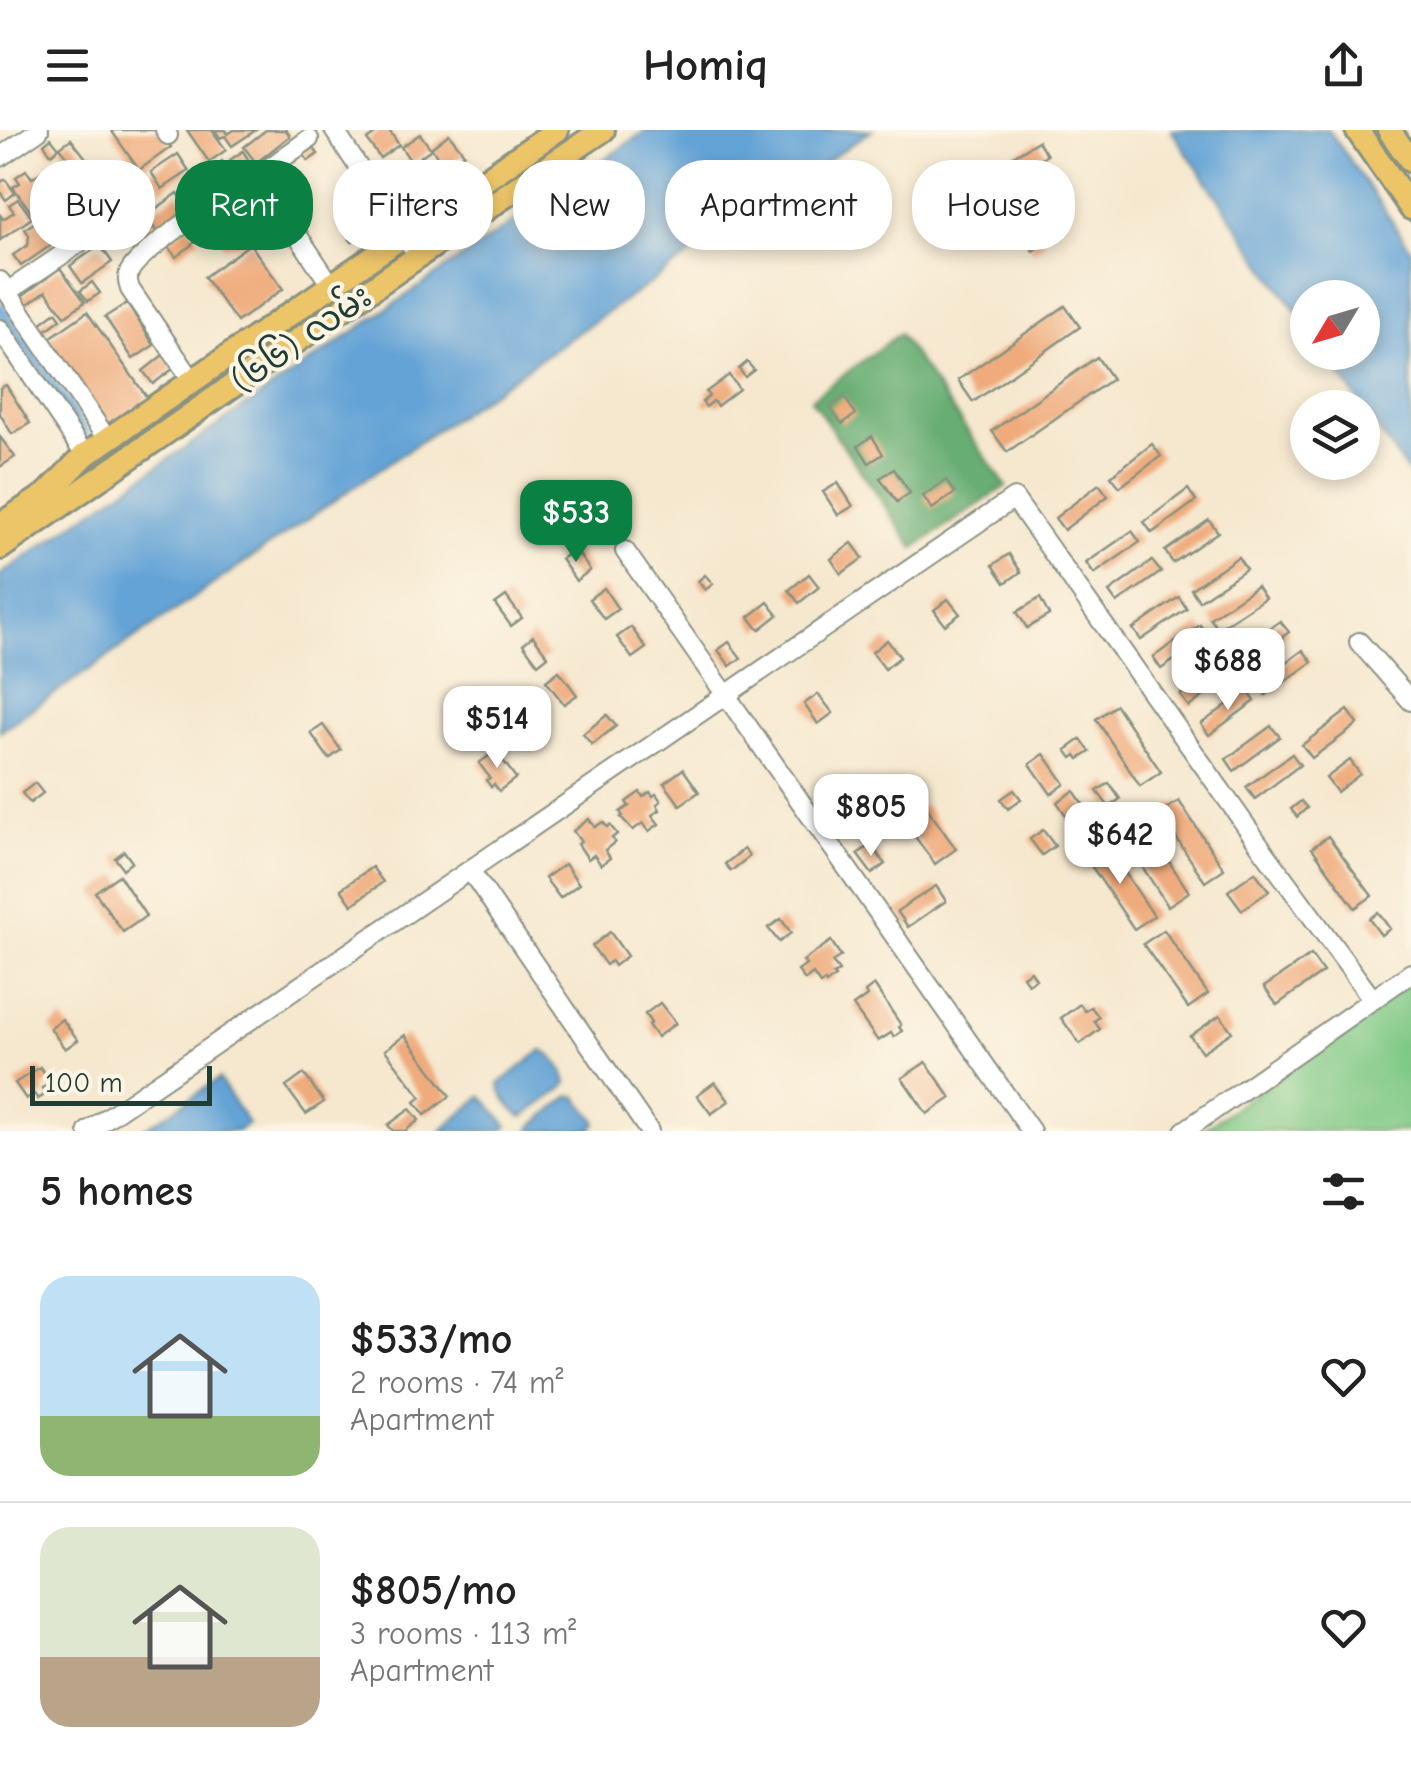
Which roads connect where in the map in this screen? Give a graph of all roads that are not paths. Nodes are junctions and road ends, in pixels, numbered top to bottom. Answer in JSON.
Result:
{"nodes":[{"id":1,"x":39,"y":130,"type":"edge"},
{"id":2,"x":334,"y":130,"type":"edge"},
{"id":3,"x":557,"y":130,"type":"edge"},
{"id":4,"x":604,"y":130,"type":"edge"},
{"id":5,"x":1357,"y":130,"type":"edge"},
{"id":6,"x":1390,"y":130,"type":"edge"},
{"id":7,"x":310,"y":139,"type":"dead end"},
{"id":8,"x":0,"y":157,"type":"edge"},
{"id":9,"x":280,"y":160,"type":"edge"},
{"id":10,"x":354,"y":160,"type":"edge"},
{"id":11,"x":1411,"y":162,"type":"edge"},
{"id":12,"x":493,"y":174,"type":"edge"},
{"id":13,"x":1411,"y":208,"type":"edge"},
{"id":14,"x":175,"y":231,"type":"edge"},
{"id":15,"x":67,"y":250,"type":"edge"},
{"id":16,"x":306,"y":250,"type":"edge"},
{"id":17,"x":383,"y":250,"type":"edge"},
{"id":18,"x":413,"y":250,"type":"edge"},
{"id":19,"x":418,"y":257,"type":"junction"},
{"id":20,"x":4,"y":286,"type":"edge"},
{"id":21,"x":330,"y":286,"type":"junction"},
{"id":22,"x":0,"y":329,"type":"edge"},
{"id":23,"x":192,"y":380,"type":"junction"},
{"id":24,"x":107,"y":440,"type":"junction"},
{"id":25,"x":85,"y":455,"type":"junction"},
{"id":26,"x":0,"y":526,"type":"edge"},
{"id":27,"x":0,"y":548,"type":"edge"},
{"id":28,"x":626,"y":551,"type":"dead end"},
{"id":29,"x":1359,"y":642,"type":"dead end"},
{"id":30,"x":726,"y":695,"type":"junction"},
{"id":31,"x":1411,"y":701,"type":"edge"},
{"id":32,"x":470,"y":870,"type":"junction"},
{"id":33,"x":1411,"y":973,"type":"edge"},
{"id":34,"x":1372,"y":1000,"type":"junction"},
{"id":35,"x":88,"y":1131,"type":"edge"},
{"id":36,"x":649,"y":1131,"type":"edge"},
{"id":37,"x":1031,"y":1131,"type":"edge"},
{"id":38,"x":1184,"y":1131,"type":"edge"}],
"edges":[{"from":1,"to":8,"type":"street"},
{"from":2,"to":10,"type":"street"},
{"from":3,"to":12,"type":"main road","name":"(၆၆) လမ်း"},
{"from":4,"to":19,"type":"main road","name":"(၆၆) လမ်း"},
{"from":5,"to":13,"type":"main road"},
{"from":6,"to":11,"type":"main road"},
{"from":7,"to":9,"type":"street"},
{"from":14,"to":23,"type":"street"},
{"from":15,"to":20,"type":"street"},
{"from":16,"to":21,"type":"street"},
{"from":17,"to":21,"type":"main road","name":"(၆၆) လမ်း"},
{"from":18,"to":19,"type":"street"},
{"from":19,"to":27,"type":"main road","name":"(၆၆) လမ်း"},
{"from":20,"to":24,"type":"street"},
{"from":21,"to":23,"type":"main road","name":"(၆၆) လမ်း"},
{"from":22,"to":25,"type":"street"},
{"from":23,"to":24,"type":"main road","name":"(၆၆) လမ်း"},
{"from":24,"to":25,"type":"main road","name":"(၆၆) လမ်း"},
{"from":25,"to":26,"type":"main road","name":"(၆၆) လမ်း"},
{"from":28,"to":30,"type":"street"},
{"from":29,"to":31,"type":"street"},
{"from":30,"to":32,"type":"street"},
{"from":30,"to":34,"type":"street"},
{"from":30,"to":37,"type":"street"},
{"from":32,"to":35,"type":"street"},
{"from":32,"to":36,"type":"street"},
{"from":33,"to":34,"type":"street"},
{"from":34,"to":38,"type":"street"}]}
